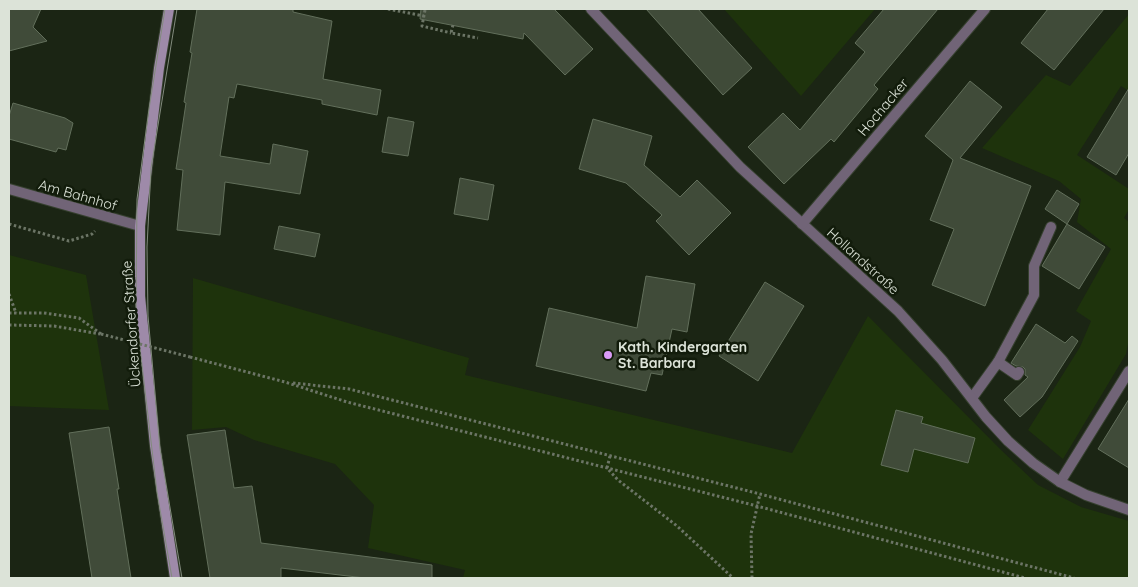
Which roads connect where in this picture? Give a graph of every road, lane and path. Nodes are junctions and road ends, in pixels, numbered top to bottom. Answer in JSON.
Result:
{"nodes":[{"id":1,"x":169,"y":9,"type":"edge"},
{"id":2,"x":388,"y":9,"type":"edge"},
{"id":3,"x":591,"y":9,"type":"edge"},
{"id":4,"x":985,"y":9,"type":"edge"},
{"id":5,"x":425,"y":10,"type":"dead end"},
{"id":6,"x":424,"y":16,"type":"junction"},
{"id":7,"x":453,"y":25,"type":"dead end"},
{"id":8,"x":451,"y":32,"type":"junction"},
{"id":9,"x":478,"y":38,"type":"dead end"},
{"id":10,"x":9,"y":189,"type":"edge"},
{"id":11,"x":108,"y":218,"type":"junction"},
{"id":12,"x":9,"y":224,"type":"edge"},
{"id":13,"x":802,"y":224,"type":"junction"},
{"id":14,"x":140,"y":226,"type":"junction"},
{"id":15,"x":1051,"y":227,"type":"dead end"},
{"id":16,"x":9,"y":294,"type":"edge"},
{"id":17,"x":9,"y":313,"type":"edge"},
{"id":18,"x":16,"y":313,"type":"junction"},
{"id":19,"x":9,"y":325,"type":"edge"},
{"id":20,"x":101,"y":334,"type":"junction"},
{"id":21,"x":998,"y":362,"type":"junction"},
{"id":22,"x":1129,"y":371,"type":"edge"},
{"id":23,"x":1019,"y":372,"type":"dead end"},
{"id":24,"x":285,"y":382,"type":"junction"},
{"id":25,"x":972,"y":398,"type":"junction"},
{"id":26,"x":610,"y":456,"type":"junction"},
{"id":27,"x":607,"y":468,"type":"junction"},
{"id":28,"x":1060,"y":482,"type":"junction"},
{"id":29,"x":760,"y":494,"type":"junction"},
{"id":30,"x":758,"y":506,"type":"junction"},
{"id":31,"x":1129,"y":510,"type":"edge"},
{"id":32,"x":176,"y":578,"type":"edge"},
{"id":33,"x":733,"y":578,"type":"edge"},
{"id":34,"x":752,"y":578,"type":"edge"},
{"id":35,"x":1025,"y":578,"type":"edge"},
{"id":36,"x":1074,"y":578,"type":"edge"}],
"edges":[{"from":1,"to":14,"type":"main road","name":"Ückendorfer Straße"},
{"from":2,"to":6,"type":"path"},
{"from":3,"to":13,"type":"street","name":"Hollandstraße"},
{"from":4,"to":13,"type":"street","name":"Hochacker"},
{"from":5,"to":6,"type":"path"},
{"from":6,"to":8,"type":"path"},
{"from":7,"to":8,"type":"path"},
{"from":8,"to":9,"type":"path"},
{"from":10,"to":11,"type":"street","name":"Am Bahnhof"},
{"from":11,"to":12,"type":"path"},
{"from":11,"to":14,"type":"street","name":"Am Bahnhof"},
{"from":13,"to":25,"type":"street","name":"Hollandstraße"},
{"from":14,"to":32,"type":"main road","name":"Ückendorfer Straße"},
{"from":15,"to":21,"type":"street"},
{"from":16,"to":18,"type":"path"},
{"from":17,"to":18,"type":"path"},
{"from":18,"to":20,"type":"path"},
{"from":19,"to":20,"type":"path"},
{"from":20,"to":24,"type":"path","bridge":true},
{"from":21,"to":23,"type":"street"},
{"from":21,"to":25,"type":"street"},
{"from":22,"to":28,"type":"street"},
{"from":24,"to":26,"type":"path"},
{"from":24,"to":27,"type":"path"},
{"from":25,"to":28,"type":"street","name":"Hollandstraße"},
{"from":26,"to":27,"type":"path"},
{"from":26,"to":29,"type":"path"},
{"from":27,"to":30,"type":"path"},
{"from":27,"to":33,"type":"path"},
{"from":28,"to":31,"type":"street","name":"Hollandstraße"},
{"from":29,"to":30,"type":"path"},
{"from":29,"to":36,"type":"path"},
{"from":30,"to":34,"type":"path"},
{"from":30,"to":35,"type":"path"}]}
